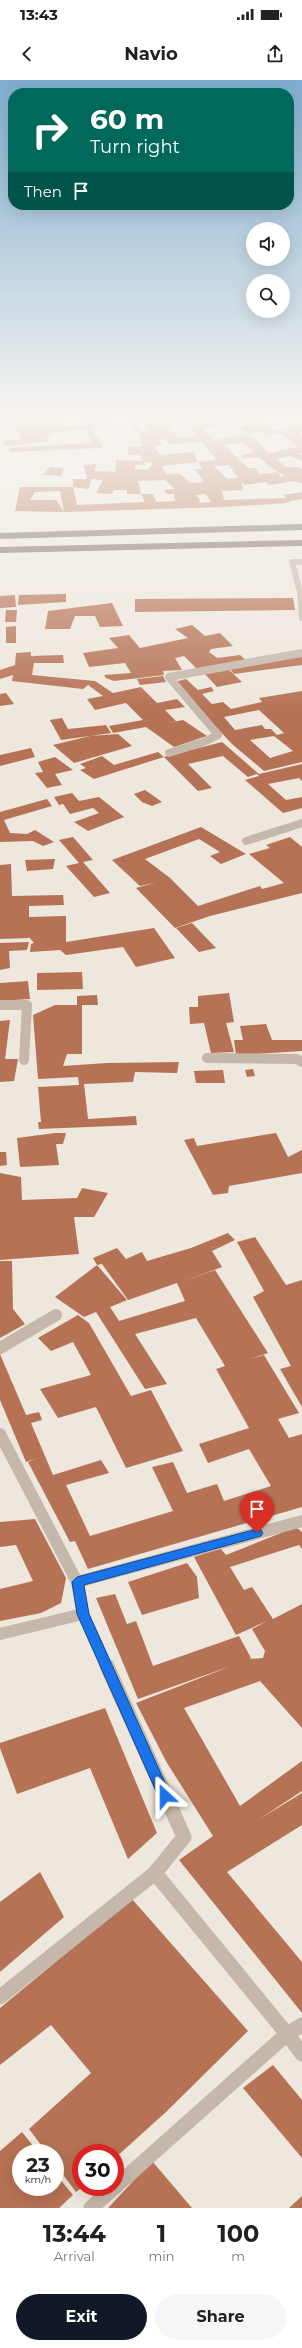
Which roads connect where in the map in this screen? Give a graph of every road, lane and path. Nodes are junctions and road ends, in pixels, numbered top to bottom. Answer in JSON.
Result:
{"nodes":[{"id":1,"x":302,"y":527,"type":"edge"},
{"id":2,"x":0,"y":536,"type":"edge"},
{"id":3,"x":302,"y":543,"type":"edge"},
{"id":4,"x":0,"y":550,"type":"edge"},
{"id":5,"x":302,"y":562,"type":"edge"},
{"id":6,"x":302,"y":618,"type":"edge"},
{"id":7,"x":302,"y":653,"type":"edge"},
{"id":8,"x":169,"y":753,"type":"dead end"},
{"id":9,"x":302,"y":823,"type":"edge"},
{"id":10,"x":246,"y":841,"type":"dead end"},
{"id":11,"x":0,"y":1006,"type":"edge"},
{"id":12,"x":207,"y":1058,"type":"dead end"},
{"id":13,"x":24,"y":1060,"type":"dead end"},
{"id":14,"x":302,"y":1062,"type":"edge"},
{"id":15,"x":56,"y":1315,"type":"dead end"},
{"id":16,"x":0,"y":1348,"type":"edge"},
{"id":17,"x":0,"y":1434,"type":"edge"},
{"id":18,"x":302,"y":1521,"type":"edge"},
{"id":19,"x":77,"y":1582,"type":"junction"},
{"id":20,"x":83,"y":1614,"type":"junction"},
{"id":21,"x":0,"y":1634,"type":"edge"},
{"id":22,"x":155,"y":1873,"type":"junction"},
{"id":23,"x":0,"y":1997,"type":"edge"},
{"id":24,"x":302,"y":2025,"type":"edge"},
{"id":25,"x":287,"y":2034,"type":"junction"},
{"id":26,"x":302,"y":2054,"type":"edge"},
{"id":27,"x":124,"y":2179,"type":"edge"},
{"id":28,"x":105,"y":2196,"type":"edge"},
{"id":29,"x":91,"y":2208,"type":"edge"}],
"edges":[{"from":1,"to":2,"type":"main road"},
{"from":3,"to":4,"type":"main road"},
{"from":5,"to":6,"type":"street"},
{"from":7,"to":8,"type":"street"},
{"from":9,"to":10,"type":"street"},
{"from":11,"to":13,"type":"street"},
{"from":12,"to":14,"type":"street"},
{"from":15,"to":16,"type":"street"},
{"from":17,"to":19,"type":"street"},
{"from":18,"to":19,"type":"street"},
{"from":19,"to":20,"type":"street"},
{"from":20,"to":21,"type":"street"},
{"from":20,"to":22,"type":"street"},
{"from":22,"to":23,"type":"street"},
{"from":22,"to":25,"type":"street"},
{"from":24,"to":25,"type":"street"},
{"from":25,"to":26,"type":"street"},
{"from":25,"to":27,"type":"street"},
{"from":28,"to":29,"type":"street"}]}
